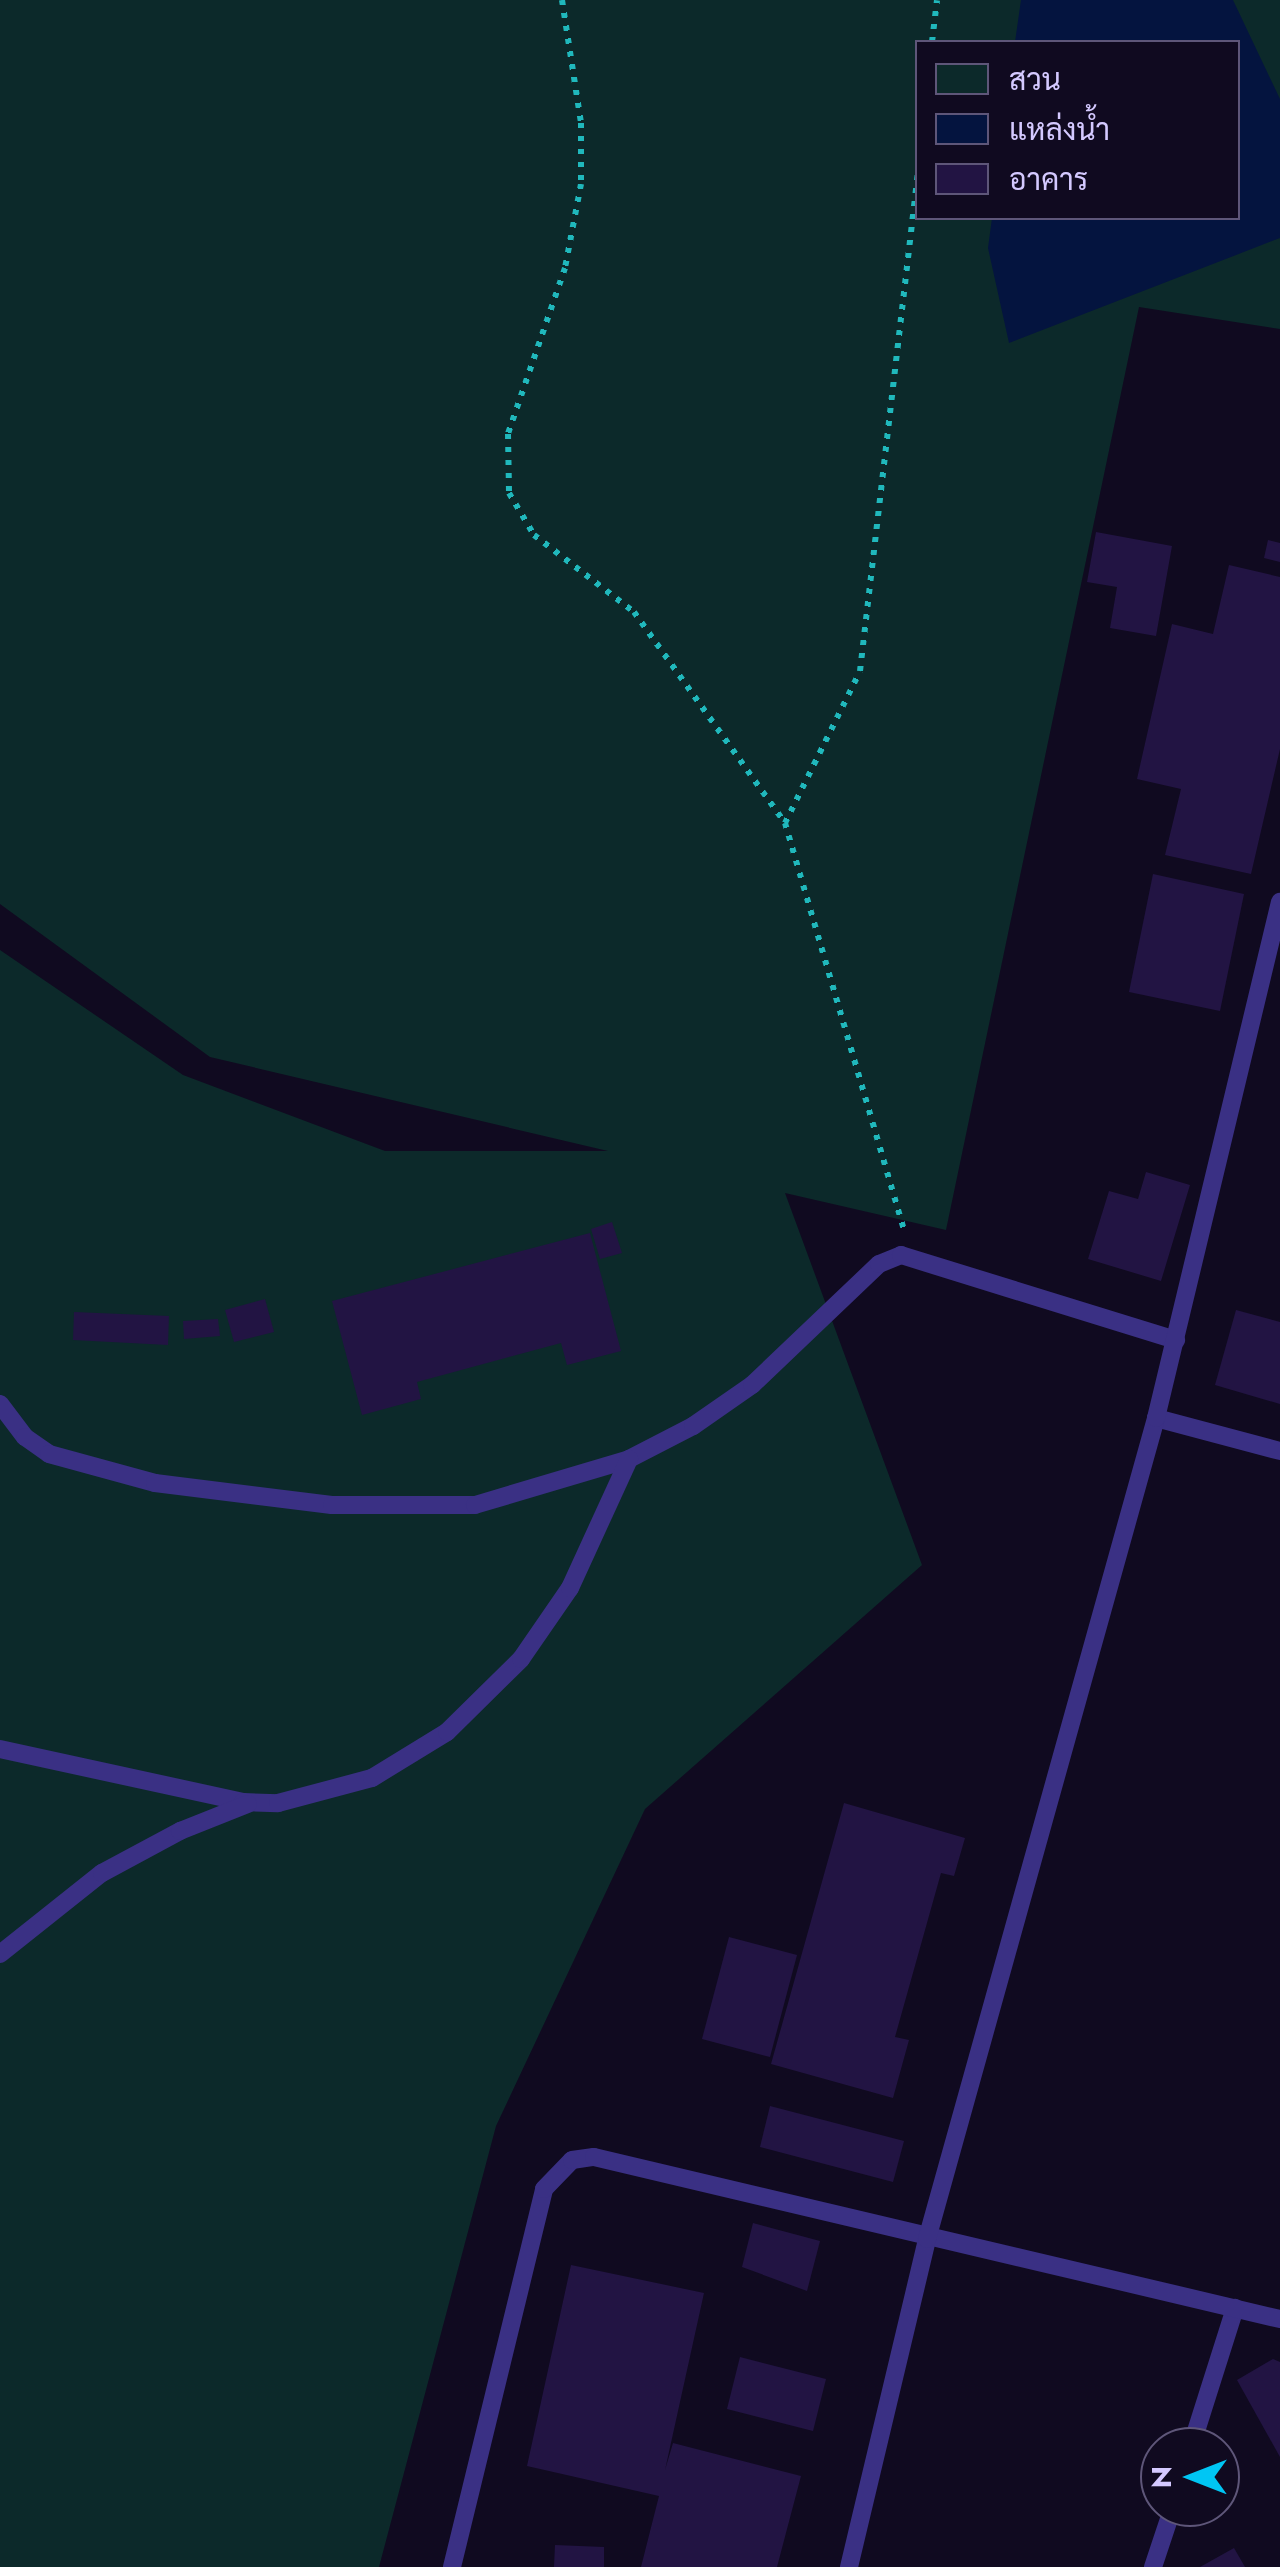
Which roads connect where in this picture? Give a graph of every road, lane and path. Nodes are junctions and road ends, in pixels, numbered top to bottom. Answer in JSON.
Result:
{"nodes":[{"id":1,"x":562,"y":0,"type":"edge"},
{"id":2,"x":937,"y":0,"type":"edge"},
{"id":3,"x":932,"y":40,"type":"edge"},
{"id":4,"x":915,"y":198,"type":"edge"},
{"id":5,"x":786,"y":823,"type":"junction"},
{"id":6,"x":1280,"y":902,"type":"edge"},
{"id":7,"x":911,"y":1254,"type":"junction"},
{"id":8,"x":1176,"y":1340,"type":"junction"},
{"id":9,"x":0,"y":1404,"type":"edge"},
{"id":10,"x":1156,"y":1418,"type":"junction"},
{"id":11,"x":1280,"y":1451,"type":"edge"},
{"id":12,"x":629,"y":1459,"type":"junction"},
{"id":13,"x":0,"y":1749,"type":"edge"},
{"id":14,"x":254,"y":1802,"type":"junction"},
{"id":15,"x":0,"y":1954,"type":"edge"},
{"id":16,"x":927,"y":2239,"type":"junction"},
{"id":17,"x":1235,"y":2308,"type":"junction"},
{"id":18,"x":1280,"y":2318,"type":"edge"},
{"id":19,"x":1197,"y":2427,"type":"edge"},
{"id":20,"x":1166,"y":2527,"type":"edge"},
{"id":21,"x":452,"y":2567,"type":"edge"},
{"id":22,"x":849,"y":2567,"type":"edge"},
{"id":23,"x":1154,"y":2567,"type":"edge"}],
"edges":[{"from":1,"to":5,"type":"path"},
{"from":2,"to":3,"type":"path"},
{"from":4,"to":5,"type":"path"},
{"from":5,"to":7,"type":"path"},
{"from":6,"to":8,"type":"lane"},
{"from":7,"to":8,"type":"lane"},
{"from":7,"to":12,"type":"lane"},
{"from":8,"to":10,"type":"lane"},
{"from":9,"to":12,"type":"lane"},
{"from":10,"to":11,"type":"lane"},
{"from":10,"to":16,"type":"lane"},
{"from":12,"to":14,"type":"lane"},
{"from":13,"to":14,"type":"lane"},
{"from":14,"to":15,"type":"lane"},
{"from":16,"to":17,"type":"lane"},
{"from":16,"to":21,"type":"lane"},
{"from":16,"to":22,"type":"lane"},
{"from":17,"to":18,"type":"lane"},
{"from":17,"to":19,"type":"lane"},
{"from":20,"to":23,"type":"lane"}]}
